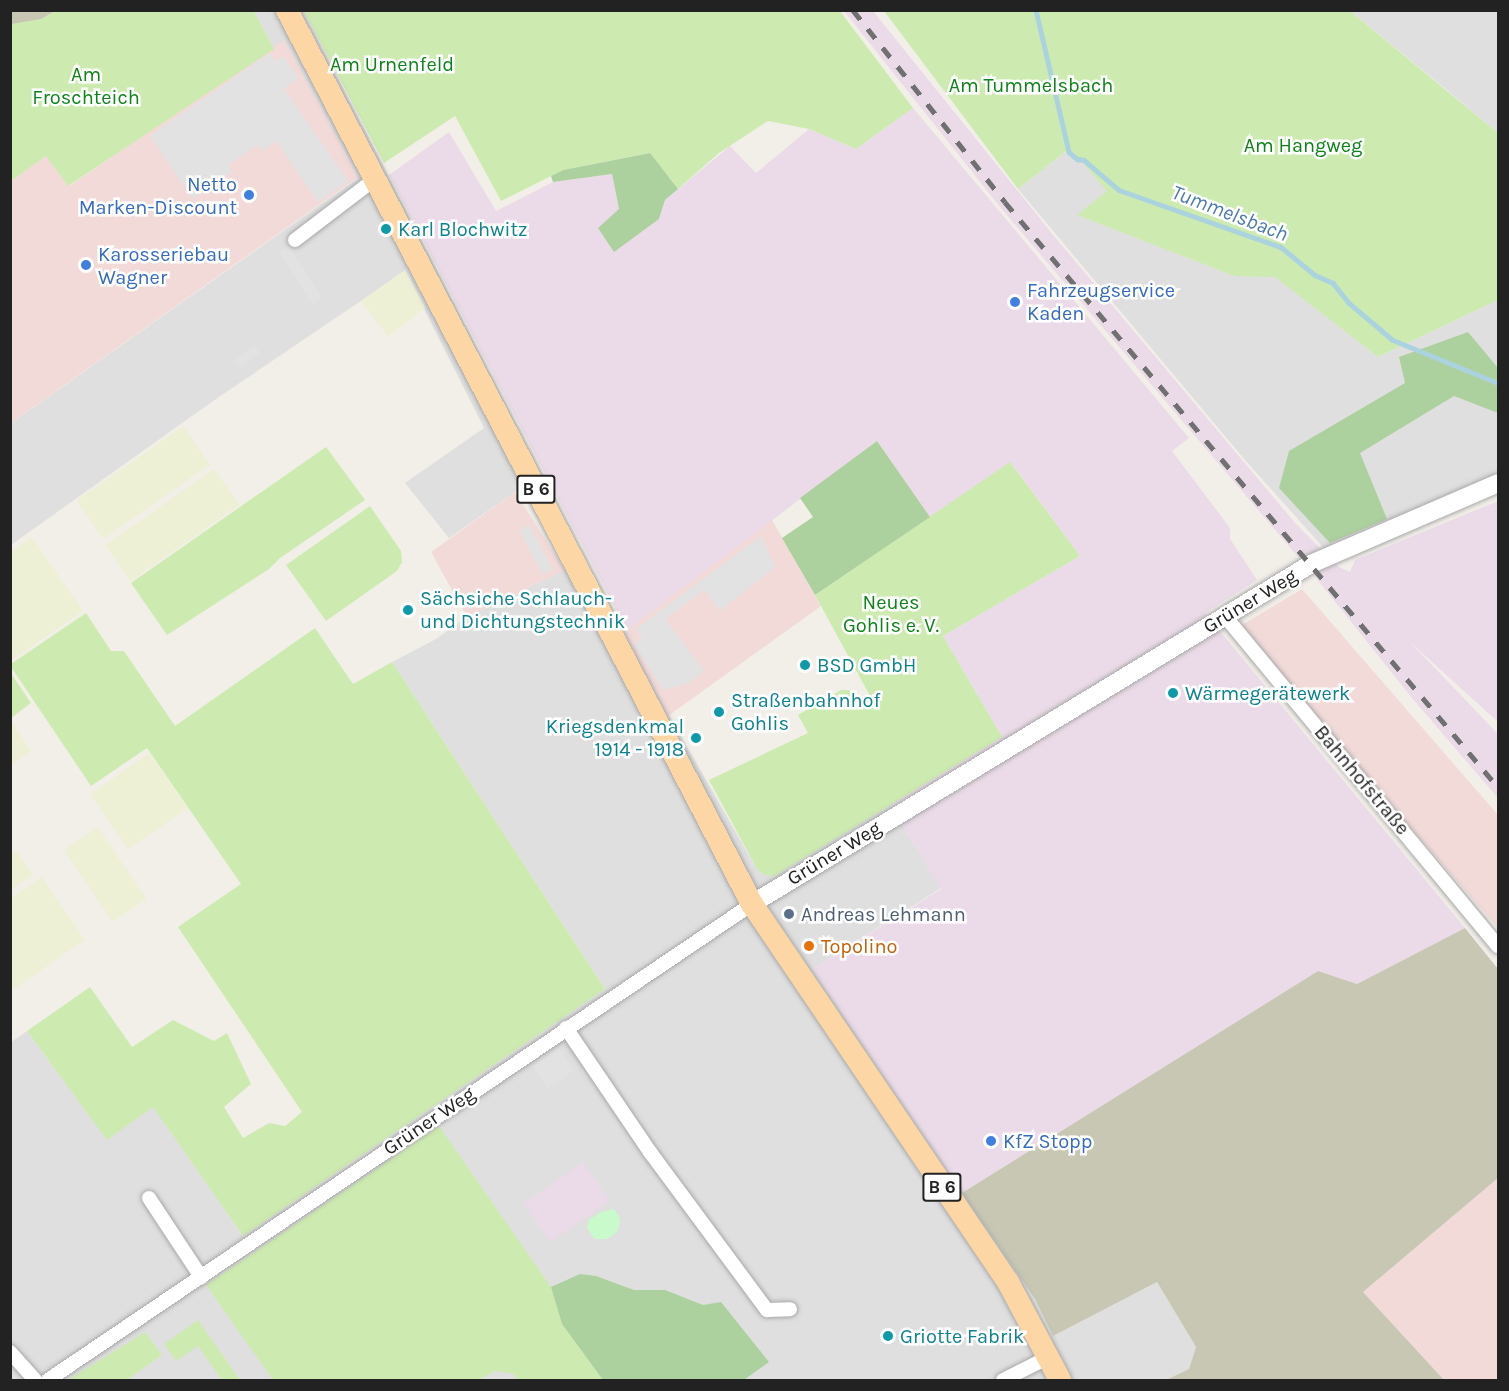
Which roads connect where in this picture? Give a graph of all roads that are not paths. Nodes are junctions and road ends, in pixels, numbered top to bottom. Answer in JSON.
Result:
{"nodes":[{"id":1,"x":287,"y":10,"type":"edge"},
{"id":2,"x":375,"y":179,"type":"junction"},
{"id":3,"x":295,"y":240,"type":"dead end"},
{"id":4,"x":1498,"y":483,"type":"edge"},
{"id":5,"x":1224,"y":615,"type":"junction"},
{"id":6,"x":752,"y":904,"type":"junction"},
{"id":7,"x":1498,"y":946,"type":"edge"},
{"id":8,"x":566,"y":1028,"type":"junction"},
{"id":9,"x":149,"y":1198,"type":"dead end"},
{"id":10,"x":201,"y":1276,"type":"junction"},
{"id":11,"x":790,"y":1309,"type":"dead end"},
{"id":12,"x":10,"y":1352,"type":"edge"},
{"id":13,"x":1048,"y":1357,"type":"junction"},
{"id":14,"x":35,"y":1380,"type":"edge"},
{"id":15,"x":48,"y":1380,"type":"edge"},
{"id":16,"x":1003,"y":1380,"type":"edge"},
{"id":17,"x":1060,"y":1380,"type":"edge"}],
"edges":[{"from":1,"to":2,"type":"main road","number":"B 6"},
{"from":2,"to":3,"type":"street"},
{"from":2,"to":6,"type":"main road","number":"B 6"},
{"from":4,"to":5,"type":"street","name":"Grüner Weg"},
{"from":5,"to":6,"type":"street","name":"Grüner Weg"},
{"from":5,"to":7,"type":"street","name":"Bahnhofstraße"},
{"from":6,"to":8,"type":"street","name":"Grüner Weg"},
{"from":6,"to":13,"type":"main road","number":"B 6"},
{"from":8,"to":10,"type":"street","name":"Grüner Weg"},
{"from":8,"to":11,"type":"street"},
{"from":9,"to":10,"type":"street"},
{"from":10,"to":15,"type":"street","name":"Grüner Weg"},
{"from":12,"to":14,"type":"street"},
{"from":13,"to":16,"type":"street"},
{"from":13,"to":17,"type":"main road","number":"B 6"}]}
